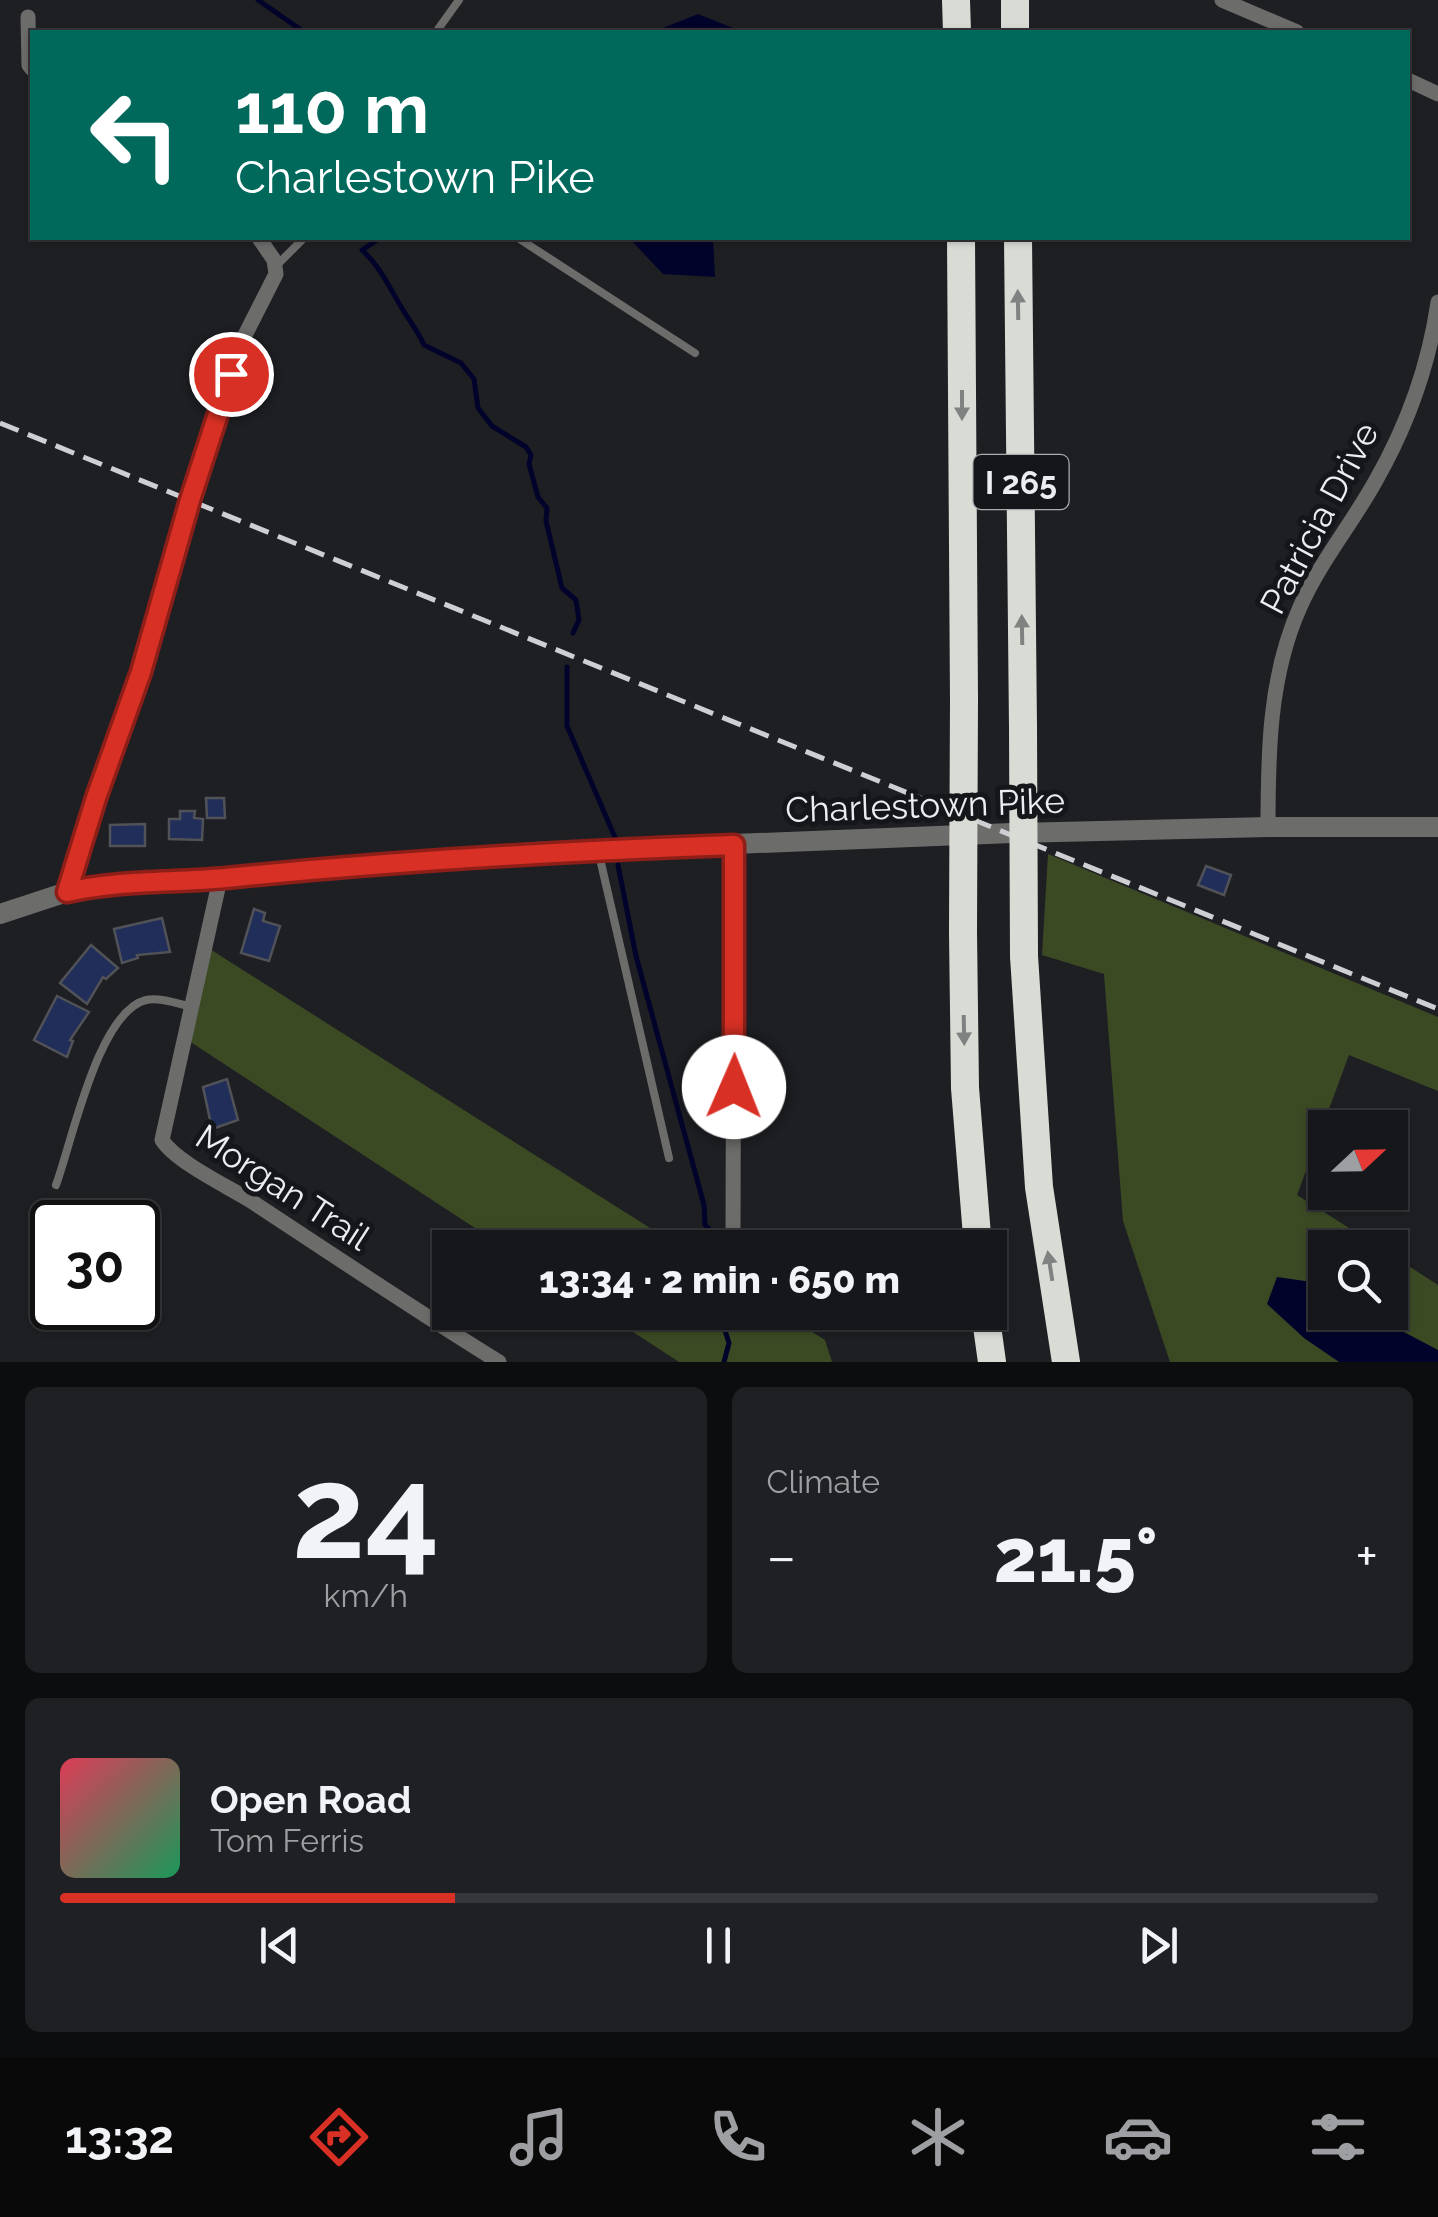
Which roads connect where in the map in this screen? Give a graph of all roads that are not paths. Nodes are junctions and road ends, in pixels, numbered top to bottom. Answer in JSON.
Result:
{"nodes":[{"id":1,"x":459,"y":0,"type":"edge"},
{"id":2,"x":956,"y":0,"type":"edge"},
{"id":3,"x":1015,"y":0,"type":"edge"},
{"id":4,"x":1222,"y":0,"type":"edge"},
{"id":5,"x":28,"y":17,"type":"dead end"},
{"id":6,"x":437,"y":30,"type":"edge"},
{"id":7,"x":957,"y":30,"type":"edge"},
{"id":8,"x":1015,"y":30,"type":"edge"},
{"id":9,"x":1292,"y":30,"type":"edge"},
{"id":10,"x":30,"y":68,"type":"edge"},
{"id":11,"x":1410,"y":81,"type":"edge"},
{"id":12,"x":1438,"y":94,"type":"edge"},
{"id":13,"x":261,"y":240,"type":"edge"},
{"id":14,"x":302,"y":240,"type":"edge"},
{"id":15,"x":521,"y":240,"type":"edge"},
{"id":16,"x":961,"y":240,"type":"edge"},
{"id":17,"x":1018,"y":240,"type":"edge"},
{"id":18,"x":275,"y":267,"type":"junction"},
{"id":19,"x":1438,"y":302,"type":"edge"},
{"id":20,"x":695,"y":353,"type":"dead end"},
{"id":21,"x":1268,"y":827,"type":"junction"},
{"id":22,"x":1438,"y":827,"type":"edge"},
{"id":23,"x":734,"y":845,"type":"junction"},
{"id":24,"x":598,"y":850,"type":"junction"},
{"id":25,"x":220,"y":878,"type":"junction"},
{"id":26,"x":67,"y":892,"type":"junction"},
{"id":27,"x":0,"y":914,"type":"edge"},
{"id":28,"x":192,"y":1007,"type":"junction"},
{"id":29,"x":669,"y":1158,"type":"dead end"},
{"id":30,"x":56,"y":1185,"type":"dead end"},
{"id":31,"x":733,"y":1230,"type":"edge"},
{"id":32,"x":977,"y":1230,"type":"edge"},
{"id":33,"x":988,"y":1330,"type":"edge"},
{"id":34,"x":499,"y":1362,"type":"edge"},
{"id":35,"x":992,"y":1362,"type":"edge"},
{"id":36,"x":1066,"y":1362,"type":"edge"}],
"edges":[{"from":1,"to":6,"type":"lane"},
{"from":2,"to":7,"type":"highway"},
{"from":3,"to":8,"type":"highway"},
{"from":4,"to":9,"type":"street"},
{"from":5,"to":10,"type":"street"},
{"from":11,"to":12,"type":"street"},
{"from":13,"to":18,"type":"street"},
{"from":14,"to":18,"type":"lane"},
{"from":15,"to":20,"type":"lane"},
{"from":16,"to":32,"type":"highway","number":"I 265","one_way":true,"bridge":true},
{"from":36,"to":17,"type":"highway","number":"I 265","one_way":true,"bridge":true},
{"from":18,"to":26,"type":"street"},
{"from":19,"to":21,"type":"street","name":"Patricia Drive"},
{"from":21,"to":22,"type":"street","name":"Charlestown Pike"},
{"from":21,"to":23,"type":"street","name":"Charlestown Pike"},
{"from":23,"to":24,"type":"street","name":"Charlestown Pike"},
{"from":23,"to":31,"type":"street"},
{"from":24,"to":25,"type":"street","name":"Charlestown Pike"},
{"from":24,"to":29,"type":"lane"},
{"from":25,"to":26,"type":"street","name":"Charlestown Pike"},
{"from":25,"to":28,"type":"street","name":"Morgan Trail"},
{"from":26,"to":27,"type":"street","name":"Charlestown Pike"},
{"from":28,"to":30,"type":"lane"},
{"from":28,"to":34,"type":"street","name":"Morgan Trail"},
{"from":33,"to":35,"type":"highway"}]}
